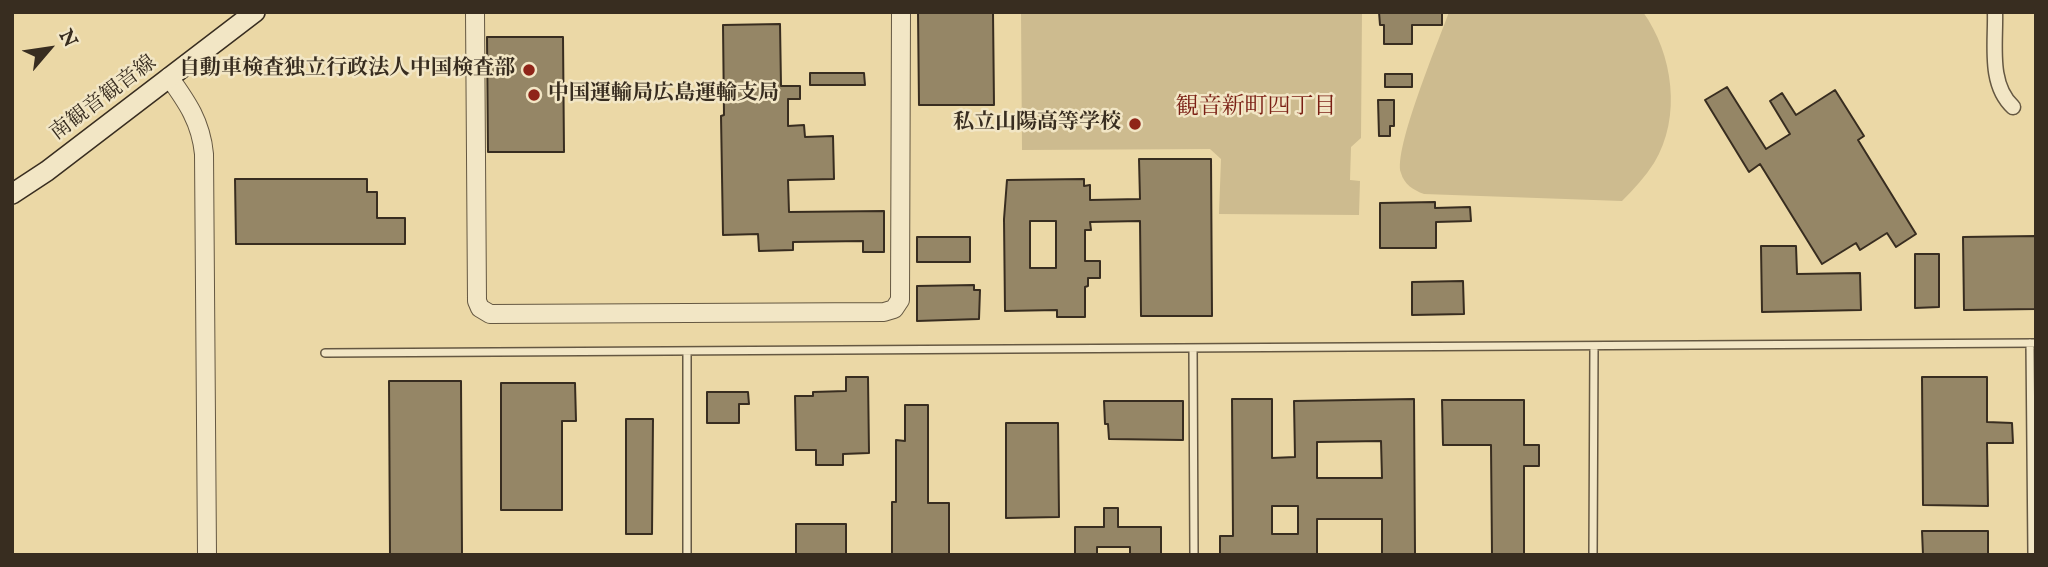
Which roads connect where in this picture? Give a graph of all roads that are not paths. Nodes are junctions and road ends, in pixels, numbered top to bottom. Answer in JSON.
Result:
{"nodes":[{"id":1,"x":255,"y":12,"type":"edge"},
{"id":2,"x":475,"y":12,"type":"edge"},
{"id":3,"x":901,"y":12,"type":"edge"},
{"id":4,"x":1995,"y":12,"type":"edge"},
{"id":5,"x":169,"y":77,"type":"junction"},
{"id":6,"x":2013,"y":107,"type":"dead end"},
{"id":7,"x":12,"y":194,"type":"edge"},
{"id":8,"x":2033,"y":343,"type":"edge"},
{"id":9,"x":1594,"y":346,"type":"junction"},
{"id":10,"x":1193,"y":348,"type":"junction"},
{"id":11,"x":687,"y":351,"type":"junction"},
{"id":12,"x":325,"y":353,"type":"dead end"},
{"id":13,"x":207,"y":555,"type":"edge"},
{"id":14,"x":687,"y":555,"type":"edge"},
{"id":15,"x":1194,"y":555,"type":"edge"},
{"id":16,"x":1593,"y":555,"type":"edge"},
{"id":17,"x":2032,"y":555,"type":"edge"}],
"edges":[{"from":1,"to":5,"type":"main road","name":"南観音観音線"},
{"from":2,"to":3,"type":"street"},
{"from":4,"to":6,"type":"street"},
{"from":5,"to":7,"type":"main road","name":"南観音観音線"},
{"from":5,"to":13,"type":"street"},
{"from":8,"to":9,"type":"lane"},
{"from":8,"to":17,"type":"lane"},
{"from":9,"to":10,"type":"lane"},
{"from":9,"to":16,"type":"lane"},
{"from":10,"to":11,"type":"lane"},
{"from":10,"to":15,"type":"lane"},
{"from":11,"to":12,"type":"lane"},
{"from":11,"to":14,"type":"lane"}]}
